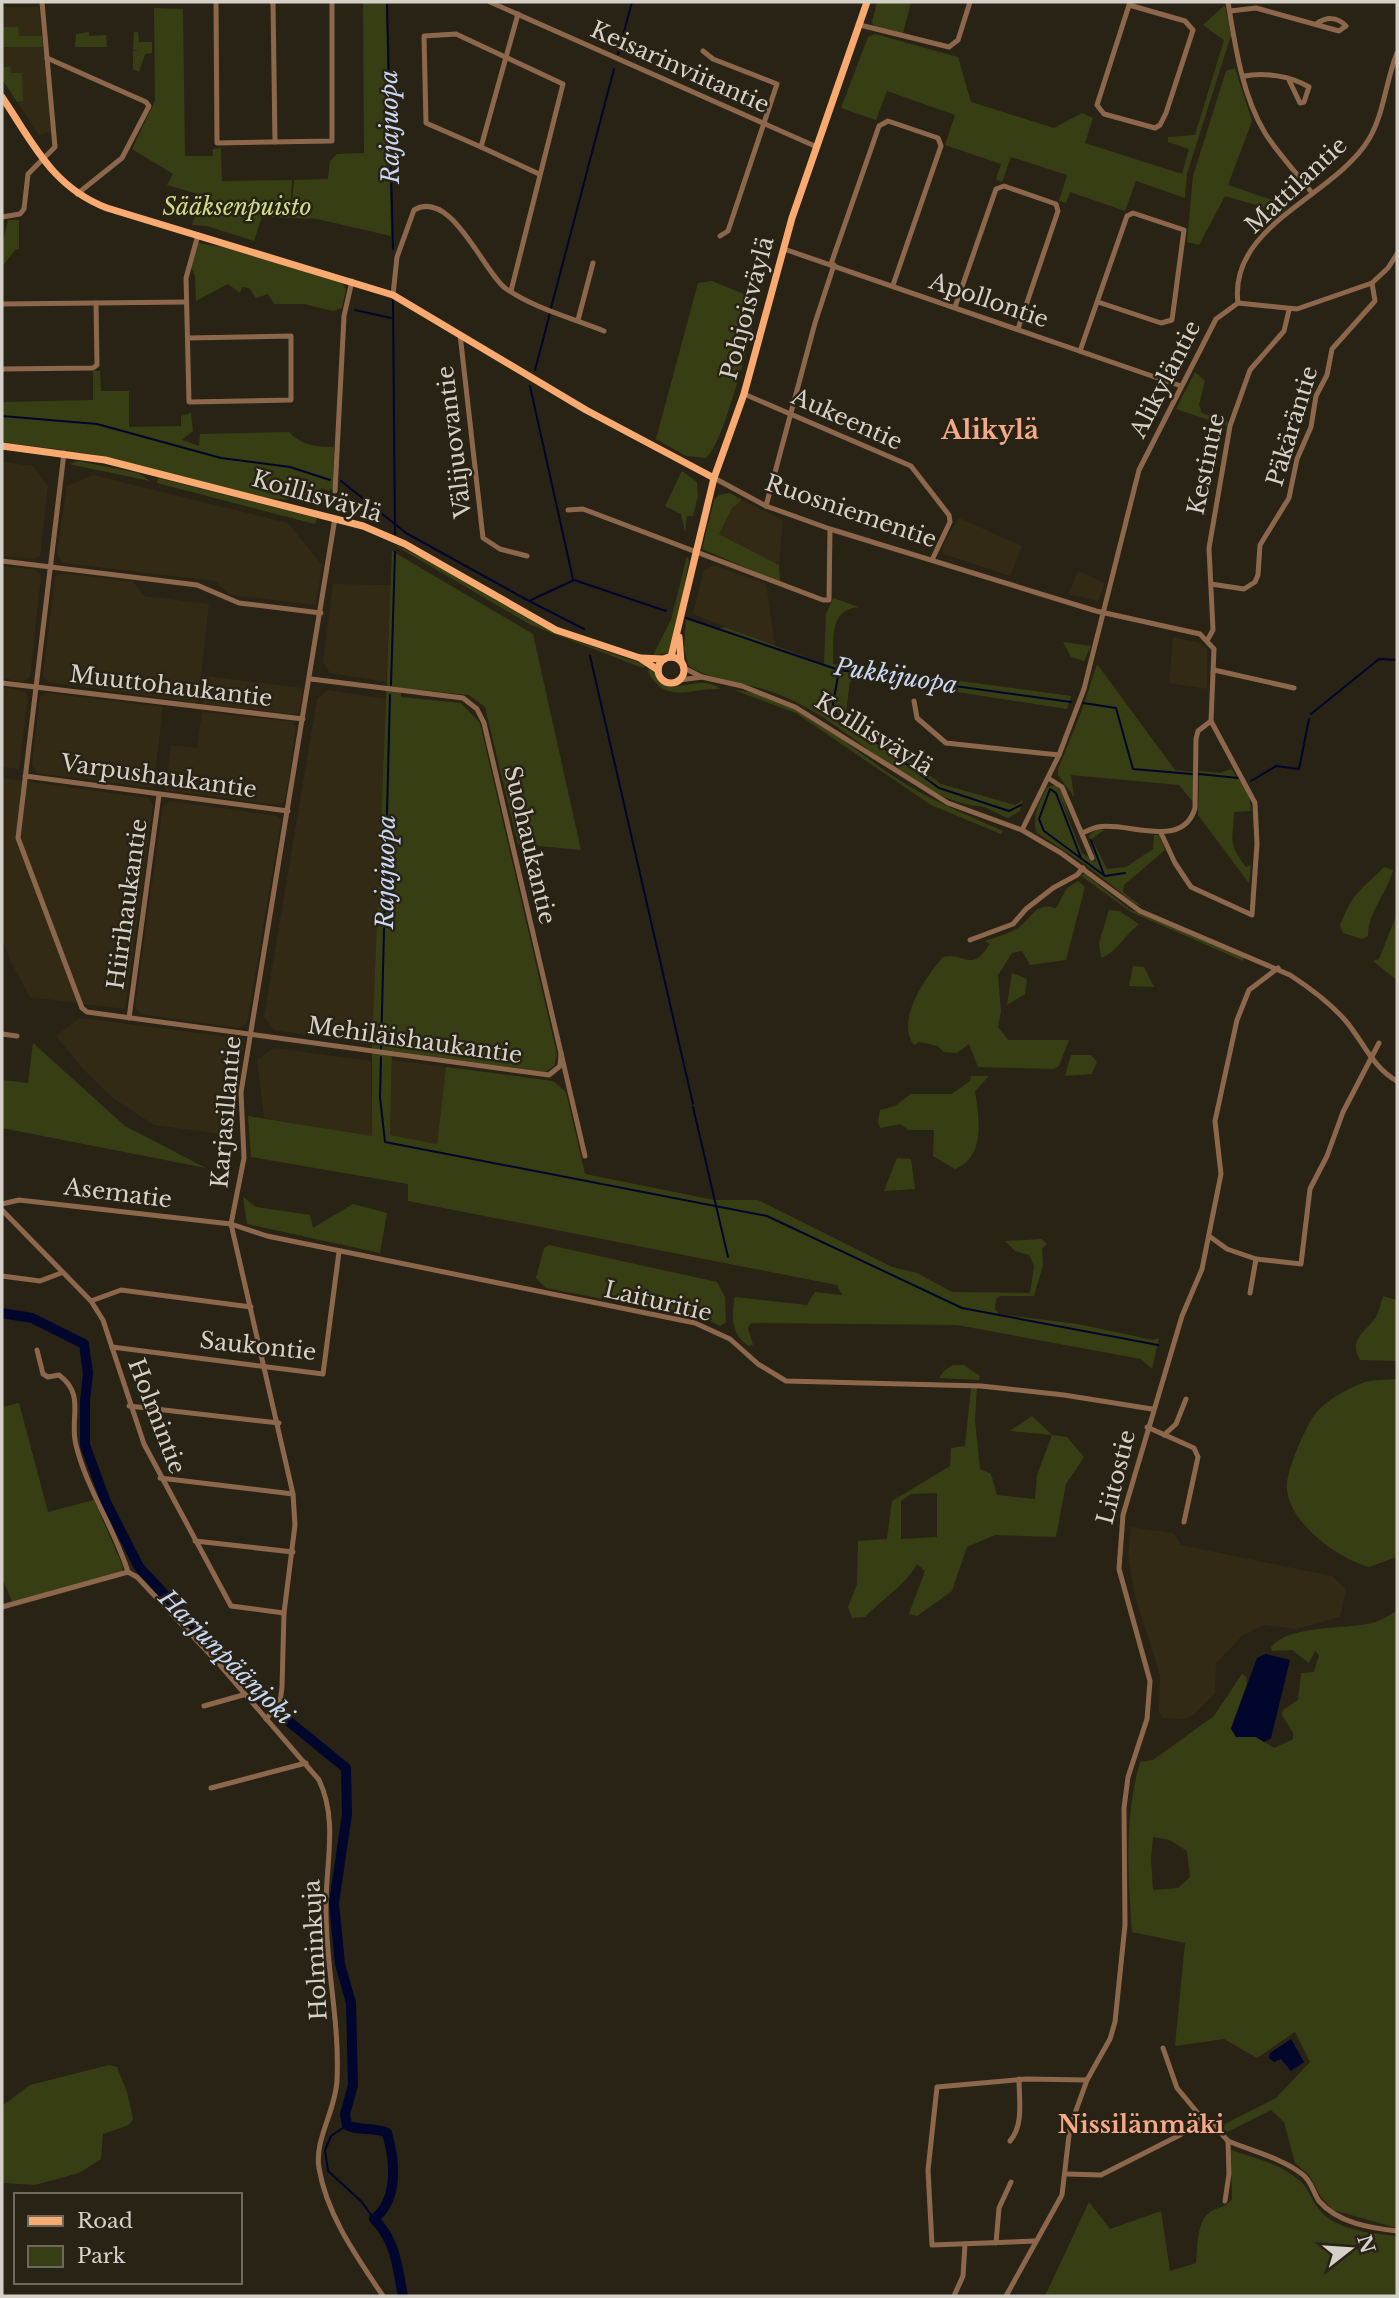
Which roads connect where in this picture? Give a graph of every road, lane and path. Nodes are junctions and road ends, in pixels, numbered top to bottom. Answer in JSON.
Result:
{"nodes":[{"id":1,"x":42,"y":2,"type":"edge"},
{"id":2,"x":216,"y":2,"type":"edge"},
{"id":3,"x":273,"y":2,"type":"edge"},
{"id":4,"x":332,"y":2,"type":"edge"},
{"id":5,"x":490,"y":2,"type":"edge"},
{"id":6,"x":867,"y":2,"type":"edge"},
{"id":7,"x":970,"y":2,"type":"edge"},
{"id":8,"x":1228,"y":2,"type":"edge"},
{"id":9,"x":1129,"y":3,"type":"edge"},
{"id":10,"x":1230,"y":11,"type":"junction"},
{"id":11,"x":518,"y":14,"type":"junction"},
{"id":12,"x":1316,"y":24,"type":"junction"},
{"id":13,"x":860,"y":25,"type":"junction"},
{"id":14,"x":703,"y":51,"type":"dead end"},
{"id":15,"x":1397,"y":53,"type":"edge"},
{"id":16,"x":507,"y":56,"type":"junction"},
{"id":17,"x":47,"y":58,"type":"junction"},
{"id":18,"x":1244,"y":76,"type":"junction"},
{"id":19,"x":1389,"y":77,"type":"junction"},
{"id":20,"x":1397,"y":79,"type":"edge"},
{"id":21,"x":1289,"y":80,"type":"junction"},
{"id":22,"x":2,"y":97,"type":"edge"},
{"id":23,"x":765,"y":124,"type":"junction"},
{"id":24,"x":275,"y":142,"type":"junction"},
{"id":25,"x":481,"y":147,"type":"junction"},
{"id":26,"x":817,"y":147,"type":"junction"},
{"id":27,"x":43,"y":159,"type":"junction"},
{"id":28,"x":539,"y":174,"type":"junction"},
{"id":29,"x":1312,"y":193,"type":"junction"},
{"id":30,"x":77,"y":194,"type":"junction"},
{"id":31,"x":2,"y":217,"type":"edge"},
{"id":32,"x":198,"y":234,"type":"junction"},
{"id":33,"x":720,"y":236,"type":"dead end"},
{"id":34,"x":784,"y":249,"type":"junction"},
{"id":35,"x":1397,"y":254,"type":"edge"},
{"id":36,"x":593,"y":263,"type":"dead end"},
{"id":37,"x":833,"y":264,"type":"junction"},
{"id":38,"x":352,"y":281,"type":"junction"},
{"id":39,"x":1372,"y":283,"type":"junction"},
{"id":40,"x":893,"y":285,"type":"junction"},
{"id":41,"x":511,"y":291,"type":"junction"},
{"id":42,"x":393,"y":295,"type":"junction"},
{"id":43,"x":186,"y":302,"type":"junction"},
{"id":44,"x":1098,"y":302,"type":"junction"},
{"id":45,"x":96,"y":303,"type":"junction"},
{"id":46,"x":1238,"y":303,"type":"junction"},
{"id":47,"x":2,"y":304,"type":"edge"},
{"id":48,"x":955,"y":307,"type":"junction"},
{"id":49,"x":1289,"y":310,"type":"junction"},
{"id":50,"x":578,"y":320,"type":"junction"},
{"id":51,"x":1018,"y":329,"type":"junction"},
{"id":52,"x":604,"y":331,"type":"dead end"},
{"id":53,"x":460,"y":334,"type":"junction"},
{"id":54,"x":188,"y":338,"type":"junction"},
{"id":55,"x":1080,"y":351,"type":"junction"},
{"id":56,"x":2,"y":369,"type":"edge"},
{"id":57,"x":1181,"y":386,"type":"junction"},
{"id":58,"x":744,"y":394,"type":"junction"},
{"id":59,"x":792,"y":414,"type":"junction"},
{"id":60,"x":2,"y":446,"type":"edge"},
{"id":61,"x":64,"y":453,"type":"junction"},
{"id":62,"x":714,"y":478,"type":"junction"},
{"id":63,"x":335,"y":491,"type":"dead end"},
{"id":64,"x":766,"y":506,"type":"junction"},
{"id":65,"x":568,"y":510,"type":"dead end"},
{"id":66,"x":335,"y":518,"type":"junction"},
{"id":67,"x":830,"y":529,"type":"junction"},
{"id":68,"x":696,"y":553,"type":"junction"},
{"id":69,"x":527,"y":556,"type":"dead end"},
{"id":70,"x":932,"y":560,"type":"junction"},
{"id":71,"x":2,"y":561,"type":"edge"},
{"id":72,"x":51,"y":566,"type":"junction"},
{"id":73,"x":1211,"y":584,"type":"junction"},
{"id":74,"x":321,"y":613,"type":"junction"},
{"id":75,"x":1105,"y":613,"type":"junction"},
{"id":76,"x":679,"y":629,"type":"junction"},
{"id":77,"x":1208,"y":639,"type":"junction"},
{"id":78,"x":640,"y":658,"type":"junction"},
{"id":79,"x":667,"y":658,"type":"junction"},
{"id":80,"x":682,"y":665,"type":"junction"},
{"id":81,"x":658,"y":670,"type":"junction"},
{"id":82,"x":1214,"y":670,"type":"junction"},
{"id":83,"x":702,"y":677,"type":"junction"},
{"id":84,"x":311,"y":679,"type":"junction"},
{"id":85,"x":680,"y":680,"type":"junction"},
{"id":86,"x":2,"y":683,"type":"edge"},
{"id":87,"x":35,"y":688,"type":"junction"},
{"id":88,"x":1294,"y":688,"type":"dead end"},
{"id":89,"x":914,"y":701,"type":"dead end"},
{"id":90,"x":303,"y":719,"type":"junction"},
{"id":91,"x":1211,"y":721,"type":"junction"},
{"id":92,"x":1059,"y":755,"type":"junction"},
{"id":93,"x":25,"y":776,"type":"junction"},
{"id":94,"x":1048,"y":778,"type":"junction"},
{"id":95,"x":159,"y":795,"type":"junction"},
{"id":96,"x":288,"y":811,"type":"junction"},
{"id":97,"x":1022,"y":831,"type":"junction"},
{"id":98,"x":1082,"y":833,"type":"junction"},
{"id":99,"x":1161,"y":833,"type":"junction"},
{"id":100,"x":1092,"y":858,"type":"dead end"},
{"id":101,"x":1083,"y":868,"type":"junction"},
{"id":102,"x":971,"y":940,"type":"dead end"},
{"id":103,"x":1278,"y":968,"type":"junction"},
{"id":104,"x":129,"y":1018,"type":"junction"},
{"id":105,"x":2,"y":1034,"type":"edge"},
{"id":106,"x":17,"y":1035,"type":"dead end"},
{"id":107,"x":250,"y":1035,"type":"junction"},
{"id":108,"x":1379,"y":1043,"type":"dead end"},
{"id":109,"x":561,"y":1053,"type":"junction"},
{"id":110,"x":1373,"y":1060,"type":"junction"},
{"id":111,"x":1397,"y":1082,"type":"edge"},
{"id":112,"x":585,"y":1156,"type":"dead end"},
{"id":113,"x":2,"y":1204,"type":"edge"},
{"id":114,"x":2,"y":1210,"type":"edge"},
{"id":115,"x":232,"y":1224,"type":"junction"},
{"id":116,"x":1209,"y":1236,"type":"junction"},
{"id":117,"x":340,"y":1252,"type":"junction"},
{"id":118,"x":1256,"y":1259,"type":"junction"},
{"id":119,"x":61,"y":1273,"type":"junction"},
{"id":120,"x":2,"y":1276,"type":"edge"},
{"id":121,"x":1250,"y":1293,"type":"dead end"},
{"id":122,"x":91,"y":1301,"type":"junction"},
{"id":123,"x":251,"y":1307,"type":"junction"},
{"id":124,"x":111,"y":1347,"type":"junction"},
{"id":125,"x":37,"y":1350,"type":"dead end"},
{"id":126,"x":265,"y":1367,"type":"junction"},
{"id":127,"x":1186,"y":1399,"type":"dead end"},
{"id":128,"x":130,"y":1406,"type":"junction"},
{"id":129,"x":1152,"y":1409,"type":"junction"},
{"id":130,"x":279,"y":1423,"type":"junction"},
{"id":131,"x":1147,"y":1427,"type":"junction"},
{"id":132,"x":1164,"y":1435,"type":"junction"},
{"id":133,"x":160,"y":1478,"type":"junction"},
{"id":134,"x":293,"y":1494,"type":"junction"},
{"id":135,"x":1184,"y":1522,"type":"dead end"},
{"id":136,"x":195,"y":1541,"type":"junction"},
{"id":137,"x":293,"y":1552,"type":"junction"},
{"id":138,"x":128,"y":1572,"type":"junction"},
{"id":139,"x":2,"y":1607,"type":"edge"},
{"id":140,"x":284,"y":1613,"type":"junction"},
{"id":141,"x":243,"y":1695,"type":"junction"},
{"id":142,"x":204,"y":1706,"type":"dead end"},
{"id":143,"x":269,"y":1716,"type":"junction"},
{"id":144,"x":306,"y":1763,"type":"junction"},
{"id":145,"x":211,"y":1788,"type":"dead end"},
{"id":146,"x":1163,"y":2048,"type":"dead end"},
{"id":147,"x":1019,"y":2079,"type":"junction"},
{"id":148,"x":1087,"y":2080,"type":"junction"},
{"id":149,"x":1202,"y":2118,"type":"junction"},
{"id":150,"x":1010,"y":2141,"type":"dead end"},
{"id":151,"x":1228,"y":2141,"type":"junction"},
{"id":152,"x":1067,"y":2174,"type":"junction"},
{"id":153,"x":1011,"y":2182,"type":"dead end"},
{"id":154,"x":1225,"y":2201,"type":"dead end"},
{"id":155,"x":1397,"y":2231,"type":"edge"},
{"id":156,"x":1035,"y":2241,"type":"junction"},
{"id":157,"x":996,"y":2243,"type":"junction"},
{"id":158,"x":965,"y":2244,"type":"junction"},
{"id":159,"x":383,"y":2296,"type":"edge"},
{"id":160,"x":954,"y":2296,"type":"edge"},
{"id":161,"x":1006,"y":2296,"type":"edge"}],
"edges":[{"from":1,"to":17,"type":"street"},
{"from":2,"to":24,"type":"street"},
{"from":3,"to":24,"type":"street"},
{"from":4,"to":24,"type":"street"},
{"from":5,"to":11,"type":"street","name":"Keisarinviitantie"},
{"from":6,"to":13,"type":"main road","name":"Pohjoisväylä"},
{"from":7,"to":13,"type":"street"},
{"from":8,"to":10,"type":"street"},
{"from":9,"to":9,"type":"street"},
{"from":10,"to":12,"type":"street"},
{"from":10,"to":18,"type":"street"},
{"from":11,"to":16,"type":"street"},
{"from":11,"to":23,"type":"street","name":"Keisarinviitantie"},
{"from":12,"to":12,"type":"street"},
{"from":13,"to":26,"type":"main road","name":"Pohjoisväylä"},
{"from":14,"to":23,"type":"street"},
{"from":15,"to":19,"type":"street","name":"Mattilantie"},
{"from":16,"to":25,"type":"street"},
{"from":16,"to":25,"type":"street"},
{"from":16,"to":28,"type":"street"},
{"from":17,"to":27,"type":"street"},
{"from":17,"to":30,"type":"street"},
{"from":18,"to":21,"type":"street"},
{"from":18,"to":29,"type":"street"},
{"from":19,"to":20,"type":"street"},
{"from":19,"to":29,"type":"street","name":"Mattilantie"},
{"from":21,"to":21,"type":"street"},
{"from":22,"to":27,"type":"main road","name":"Ruosniementie"},
{"from":23,"to":26,"type":"street","name":"Keisarinviitantie"},
{"from":23,"to":33,"type":"street"},
{"from":25,"to":28,"type":"street"},
{"from":26,"to":34,"type":"main road","name":"Pohjoisväylä"},
{"from":27,"to":30,"type":"main road","name":"Ruosniementie"},
{"from":27,"to":31,"type":"street"},
{"from":28,"to":41,"type":"street"},
{"from":29,"to":46,"type":"street","name":"Mattilantie"},
{"from":30,"to":32,"type":"main road","name":"Ruosniementie"},
{"from":32,"to":38,"type":"main road","name":"Ruosniementie"},
{"from":32,"to":43,"type":"street"},
{"from":34,"to":37,"type":"street","name":"Apollontie"},
{"from":34,"to":58,"type":"main road","name":"Pohjoisväylä"},
{"from":35,"to":39,"type":"street"},
{"from":36,"to":50,"type":"street"},
{"from":37,"to":40,"type":"street","name":"Apollontie"},
{"from":37,"to":40,"type":"street"},
{"from":37,"to":59,"type":"street"},
{"from":38,"to":42,"type":"main road","name":"Ruosniementie"},
{"from":38,"to":63,"type":"street"},
{"from":39,"to":49,"type":"street"},
{"from":39,"to":73,"type":"street","name":"Päkäräntie"},
{"from":40,"to":48,"type":"street","name":"Apollontie"},
{"from":41,"to":42,"type":"street"},
{"from":41,"to":50,"type":"street"},
{"from":42,"to":53,"type":"main road","name":"Ruosniementie"},
{"from":43,"to":45,"type":"street"},
{"from":43,"to":54,"type":"street"},
{"from":44,"to":44,"type":"street"},
{"from":44,"to":55,"type":"street"},
{"from":45,"to":47,"type":"street"},
{"from":45,"to":56,"type":"street"},
{"from":46,"to":49,"type":"street"},
{"from":46,"to":57,"type":"street","name":"Alikyläntie"},
{"from":48,"to":51,"type":"street","name":"Apollontie"},
{"from":48,"to":51,"type":"street"},
{"from":49,"to":73,"type":"street","name":"Kestintie"},
{"from":50,"to":52,"type":"street"},
{"from":51,"to":55,"type":"street","name":"Apollontie"},
{"from":53,"to":62,"type":"main road","name":"Ruosniementie"},
{"from":53,"to":69,"type":"street","name":"Välijuovantie"},
{"from":54,"to":54,"type":"street"},
{"from":55,"to":57,"type":"street","name":"Apollontie"},
{"from":57,"to":75,"type":"street","name":"Alikyläntie"},
{"from":58,"to":59,"type":"street","name":"Aukeentie"},
{"from":58,"to":62,"type":"main road","name":"Pohjoisväylä"},
{"from":59,"to":64,"type":"street"},
{"from":59,"to":70,"type":"street","name":"Aukeentie"},
{"from":60,"to":61,"type":"main road","name":"Koillisväylä"},
{"from":61,"to":66,"type":"main road","name":"Koillisväylä"},
{"from":61,"to":72,"type":"street","name":"Mehiläishaukantie"},
{"from":62,"to":64,"type":"street","name":"Ruosniementie"},
{"from":62,"to":68,"type":"main road","name":"Pohjoisväylä"},
{"from":64,"to":67,"type":"street","name":"Ruosniementie"},
{"from":65,"to":68,"type":"street"},
{"from":66,"to":74,"type":"street","name":"Karjasillantie"},
{"from":66,"to":78,"type":"main road","name":"Koillisväylä"},
{"from":67,"to":68,"type":"street"},
{"from":67,"to":70,"type":"street","name":"Ruosniementie"},
{"from":68,"to":76,"type":"main road","name":"Pohjoisväylä"},
{"from":70,"to":75,"type":"street","name":"Ruosniementie"},
{"from":71,"to":72,"type":"street"},
{"from":72,"to":74,"type":"street"},
{"from":72,"to":87,"type":"street","name":"Mehiläishaukantie"},
{"from":73,"to":77,"type":"street","name":"Kestintie"},
{"from":74,"to":84,"type":"street","name":"Karjasillantie"},
{"from":75,"to":77,"type":"street","name":"Ruosniementie"},
{"from":75,"to":92,"type":"street"},
{"from":76,"to":79,"type":"main road","name":"Pohjoisväylä"},
{"from":76,"to":80,"type":"main road","name":"Pohjoisväylä"},
{"from":77,"to":82,"type":"street","name":"Kestintie"},
{"from":78,"to":79,"type":"main road","name":"Koillisväylä"},
{"from":78,"to":81,"type":"main road","name":"Koillisväylä"},
{"from":79,"to":80,"type":"main road"},
{"from":79,"to":81,"type":"main road"},
{"from":80,"to":83,"type":"street","name":"Koillisväylä"},
{"from":80,"to":85,"type":"main road"},
{"from":81,"to":85,"type":"main road"},
{"from":82,"to":88,"type":"street"},
{"from":82,"to":91,"type":"street","name":"Kestintie"},
{"from":83,"to":85,"type":"street","name":"Koillisväylä"},
{"from":83,"to":97,"type":"street","name":"Koillisväylä"},
{"from":84,"to":90,"type":"street","name":"Karjasillantie"},
{"from":84,"to":109,"type":"street","name":"Suohaukantie"},
{"from":86,"to":87,"type":"street","name":"Muuttohaukantie"},
{"from":87,"to":90,"type":"street","name":"Muuttohaukantie"},
{"from":87,"to":93,"type":"street","name":"Mehiläishaukantie"},
{"from":89,"to":92,"type":"street"},
{"from":90,"to":96,"type":"street","name":"Karjasillantie"},
{"from":91,"to":99,"type":"street"},
{"from":91,"to":99,"type":"street"},
{"from":92,"to":94,"type":"street"},
{"from":93,"to":95,"type":"street","name":"Varpushaukantie"},
{"from":93,"to":104,"type":"street","name":"Mehiläishaukantie"},
{"from":94,"to":97,"type":"street"},
{"from":94,"to":98,"type":"street"},
{"from":95,"to":96,"type":"street","name":"Varpushaukantie"},
{"from":95,"to":104,"type":"street","name":"Hiirihaukantie"},
{"from":96,"to":107,"type":"street","name":"Karjasillantie"},
{"from":97,"to":101,"type":"street"},
{"from":98,"to":99,"type":"street"},
{"from":98,"to":100,"type":"street"},
{"from":101,"to":102,"type":"street"},
{"from":101,"to":103,"type":"street"},
{"from":103,"to":110,"type":"street"},
{"from":103,"to":116,"type":"street","name":"Liitostie"},
{"from":104,"to":107,"type":"street","name":"Mehiläishaukantie"},
{"from":105,"to":106,"type":"street"},
{"from":107,"to":109,"type":"street","name":"Mehiläishaukantie"},
{"from":107,"to":115,"type":"street","name":"Karjasillantie"},
{"from":108,"to":110,"type":"street"},
{"from":109,"to":112,"type":"street","name":"Suohaukantie"},
{"from":110,"to":111,"type":"street"},
{"from":110,"to":118,"type":"street"},
{"from":113,"to":115,"type":"street","name":"Asematie"},
{"from":114,"to":119,"type":"street","name":"Holmintie"},
{"from":115,"to":117,"type":"street","name":"Laituritie"},
{"from":115,"to":123,"type":"street","name":"Karjasillantie"},
{"from":116,"to":118,"type":"street"},
{"from":116,"to":129,"type":"street","name":"Liitostie"},
{"from":117,"to":126,"type":"street","name":"Saukontie"},
{"from":117,"to":129,"type":"street","name":"Laituritie"},
{"from":118,"to":121,"type":"street"},
{"from":119,"to":120,"type":"street"},
{"from":119,"to":122,"type":"street","name":"Holmintie"},
{"from":122,"to":123,"type":"street"},
{"from":122,"to":124,"type":"street","name":"Holmintie"},
{"from":123,"to":126,"type":"street","name":"Karjasillantie"},
{"from":124,"to":126,"type":"street","name":"Saukontie"},
{"from":124,"to":128,"type":"street","name":"Holmintie"},
{"from":125,"to":138,"type":"street"},
{"from":126,"to":130,"type":"street","name":"Karjasillantie"},
{"from":127,"to":132,"type":"street"},
{"from":128,"to":130,"type":"street"},
{"from":128,"to":133,"type":"street","name":"Holmintie"},
{"from":129,"to":131,"type":"street","name":"Liitostie"},
{"from":130,"to":134,"type":"street","name":"Karjasillantie"},
{"from":131,"to":132,"type":"street"},
{"from":131,"to":148,"type":"street","name":"Liitostie"},
{"from":132,"to":135,"type":"street"},
{"from":133,"to":134,"type":"street"},
{"from":133,"to":136,"type":"street","name":"Holmintie"},
{"from":134,"to":137,"type":"street","name":"Karjasillantie"},
{"from":136,"to":137,"type":"street"},
{"from":136,"to":140,"type":"street","name":"Holmintie"},
{"from":137,"to":140,"type":"street","name":"Karjasillantie"},
{"from":138,"to":139,"type":"street"},
{"from":138,"to":141,"type":"street","name":"Holminkuja"},
{"from":140,"to":143,"type":"street","name":"Karjasillantie"},
{"from":141,"to":142,"type":"street"},
{"from":141,"to":143,"type":"street","name":"Holminkuja"},
{"from":143,"to":144,"type":"street","name":"Holminkuja"},
{"from":144,"to":145,"type":"street"},
{"from":144,"to":159,"type":"street","name":"Holminkuja"},
{"from":146,"to":149,"type":"street"},
{"from":147,"to":148,"type":"street"},
{"from":147,"to":150,"type":"street"},
{"from":147,"to":158,"type":"street"},
{"from":148,"to":152,"type":"street","name":"Liitostie"},
{"from":149,"to":151,"type":"street"},
{"from":149,"to":152,"type":"street"},
{"from":151,"to":154,"type":"street"},
{"from":151,"to":155,"type":"street"},
{"from":152,"to":156,"type":"street","name":"Liitostie"},
{"from":153,"to":157,"type":"street"},
{"from":156,"to":157,"type":"street"},
{"from":156,"to":161,"type":"street","name":"Liitostie"},
{"from":157,"to":158,"type":"street"},
{"from":158,"to":160,"type":"street"}]}
